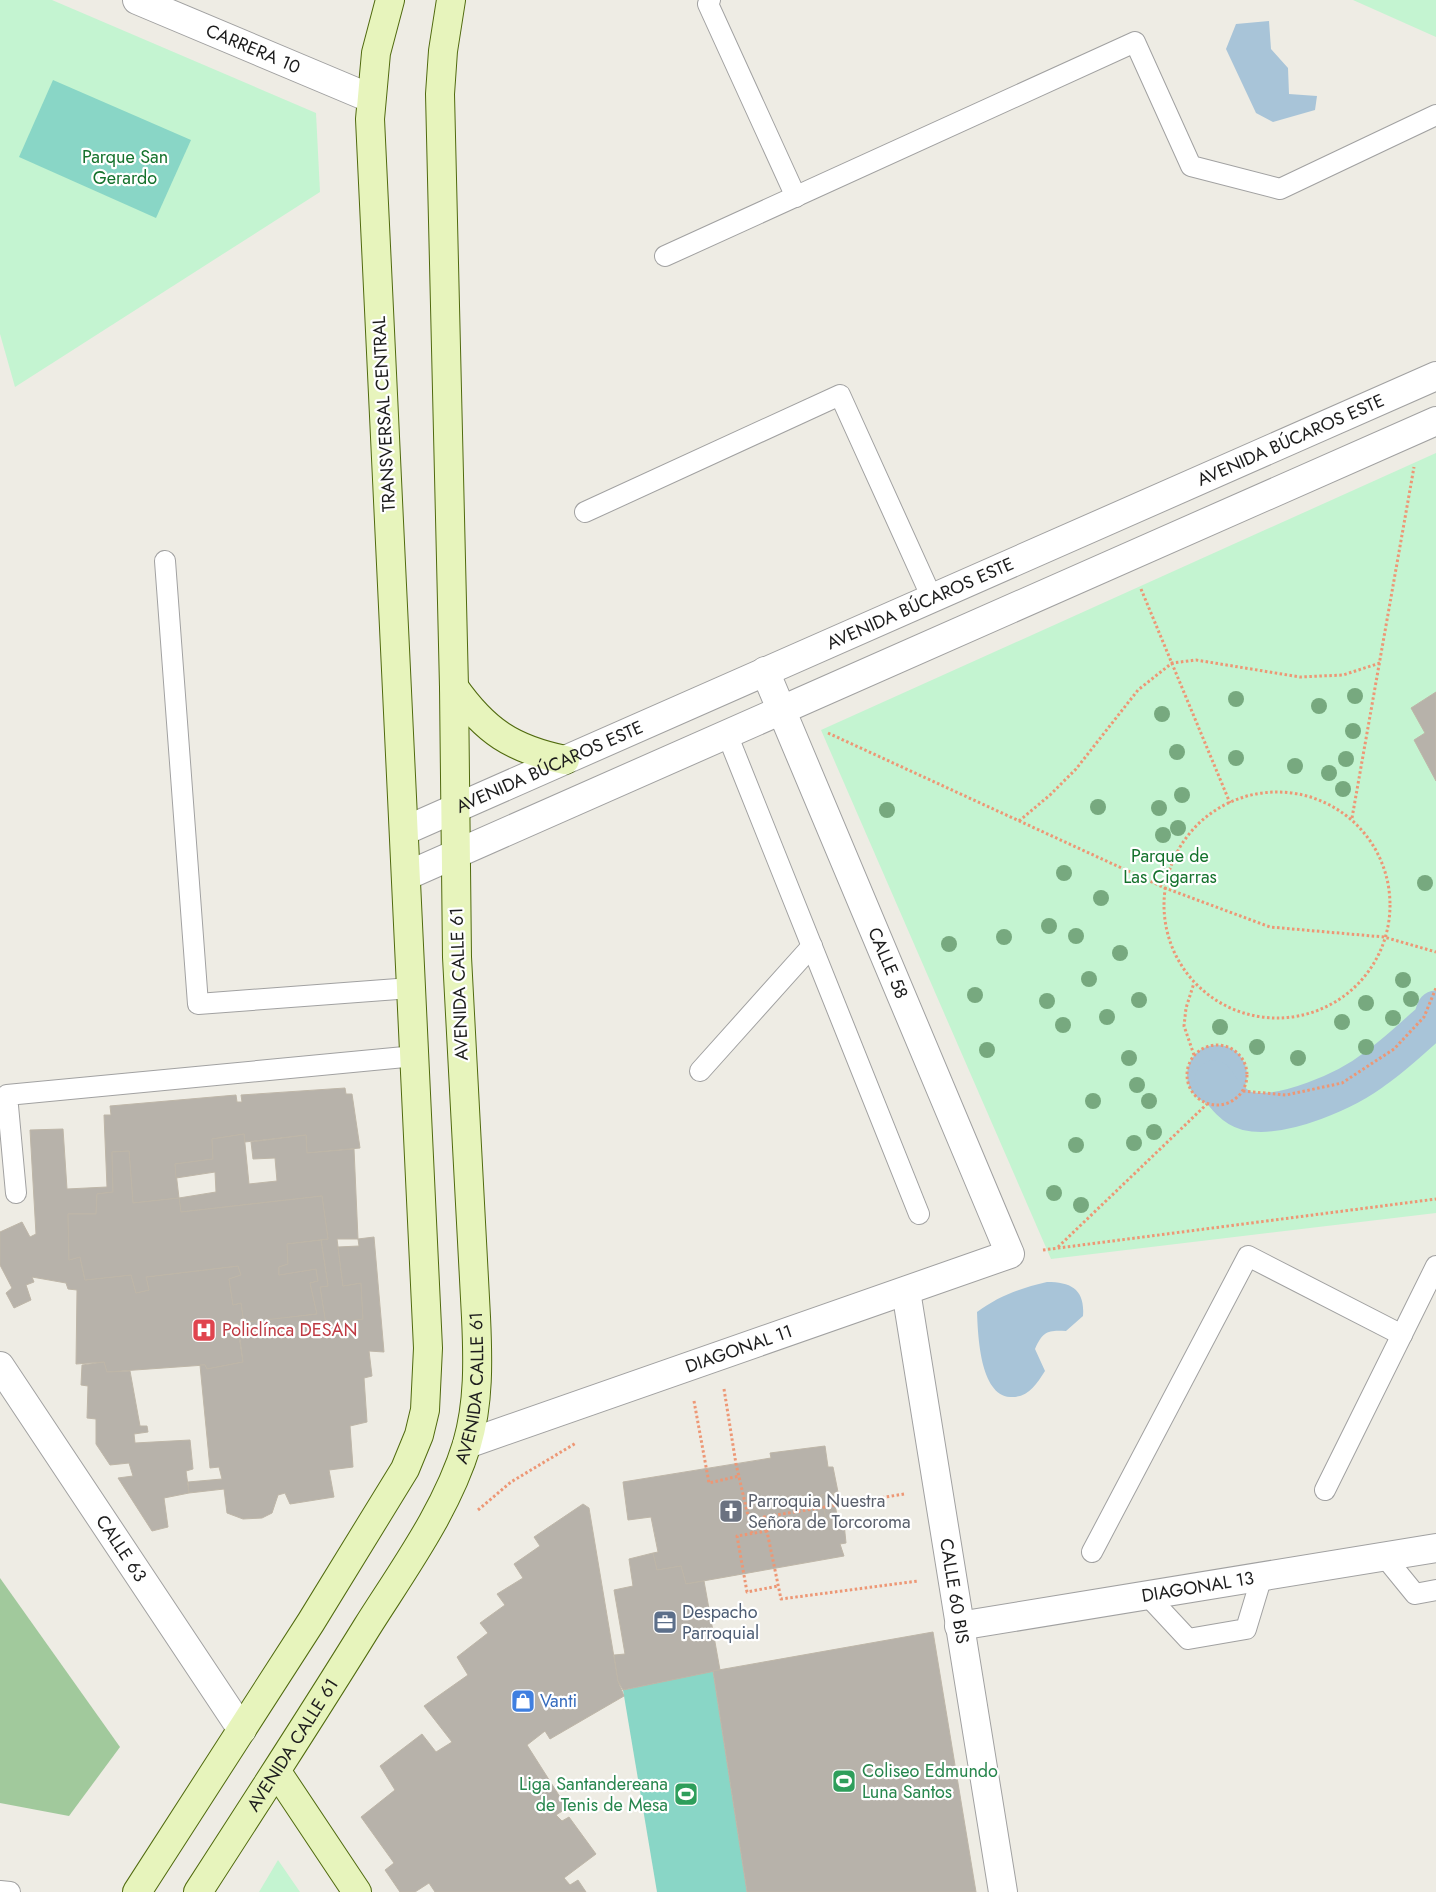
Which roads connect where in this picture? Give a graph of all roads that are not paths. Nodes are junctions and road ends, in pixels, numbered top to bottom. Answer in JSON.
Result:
{"nodes":[{"id":1,"x":137,"y":0,"type":"edge"},
{"id":2,"x":390,"y":0,"type":"edge"},
{"id":3,"x":451,"y":0,"type":"edge"},
{"id":4,"x":710,"y":0,"type":"edge"},
{"id":5,"x":370,"y":98,"type":"junction"},
{"id":6,"x":1436,"y":115,"type":"edge"},
{"id":7,"x":796,"y":197,"type":"junction"},
{"id":8,"x":665,"y":256,"type":"dead end"},
{"id":9,"x":1436,"y":376,"type":"edge"},
{"id":10,"x":1428,"y":424,"type":"edge"},
{"id":11,"x":585,"y":512,"type":"dead end"},
{"id":12,"x":165,"y":561,"type":"dead end"},
{"id":13,"x":932,"y":598,"type":"junction"},
{"id":14,"x":765,"y":671,"type":"junction"},
{"id":15,"x":454,"y":687,"type":"junction"},
{"id":16,"x":782,"y":710,"type":"junction"},
{"id":17,"x":727,"y":734,"type":"junction"},
{"id":18,"x":565,"y":760,"type":"junction"},
{"id":19,"x":454,"y":809,"type":"junction"},
{"id":20,"x":404,"y":831,"type":"junction"},
{"id":21,"x":455,"y":854,"type":"junction"},
{"id":22,"x":406,"y":876,"type":"junction"},
{"id":23,"x":812,"y":946,"type":"junction"},
{"id":24,"x":411,"y":988,"type":"junction"},
{"id":25,"x":415,"y":1056,"type":"junction"},
{"id":26,"x":700,"y":1071,"type":"dead end"},
{"id":27,"x":16,"y":1194,"type":"dead end"},
{"id":28,"x":920,"y":1214,"type":"dead end"},
{"id":29,"x":1010,"y":1254,"type":"joint"},
{"id":30,"x":1436,"y":1266,"type":"edge"},
{"id":31,"x":906,"y":1291,"type":"junction"},
{"id":32,"x":1402,"y":1335,"type":"junction"},
{"id":33,"x":0,"y":1366,"type":"edge"},
{"id":34,"x":467,"y":1444,"type":"junction"},
{"id":35,"x":1325,"y":1490,"type":"dead end"},
{"id":36,"x":1436,"y":1548,"type":"edge"},
{"id":37,"x":1092,"y":1552,"type":"dead end"},
{"id":38,"x":1384,"y":1556,"type":"junction"},
{"id":39,"x":1262,"y":1576,"type":"junction"},
{"id":40,"x":1436,"y":1590,"type":"edge"},
{"id":41,"x":1147,"y":1595,"type":"junction"},
{"id":42,"x":959,"y":1626,"type":"junction"},
{"id":43,"x":242,"y":1730,"type":"junction"},
{"id":44,"x":277,"y":1772,"type":"junction"},
{"id":45,"x":0,"y":1891,"type":"edge"},
{"id":46,"x":10,"y":1892,"type":"edge"},
{"id":47,"x":137,"y":1892,"type":"edge"},
{"id":48,"x":198,"y":1892,"type":"edge"},
{"id":49,"x":357,"y":1892,"type":"edge"},
{"id":50,"x":1002,"y":1892,"type":"edge"}],
"edges":[{"from":1,"to":5,"type":"street","name":"CARRERA 10"},
{"from":2,"to":5,"type":"main road","name":"TRANSVERSAL CENTRAL"},
{"from":3,"to":15,"type":"main road"},
{"from":4,"to":7,"type":"lane"},
{"from":5,"to":20,"type":"main road","name":"TRANSVERSAL CENTRAL"},
{"from":6,"to":7,"type":"lane"},
{"from":7,"to":8,"type":"lane"},
{"from":9,"to":13,"type":"street","name":"AVENIDA BÚCAROS ESTE"},
{"from":10,"to":16,"type":"street"},
{"from":11,"to":13,"type":"lane"},
{"from":12,"to":24,"type":"lane"},
{"from":13,"to":14,"type":"street","name":"AVENIDA BÚCAROS ESTE"},
{"from":14,"to":16,"type":"street","name":"CALLE 58"},
{"from":14,"to":18,"type":"street","name":"AVENIDA BÚCAROS ESTE"},
{"from":15,"to":18,"type":"main road"},
{"from":15,"to":19,"type":"main road"},
{"from":16,"to":17,"type":"street"},
{"from":16,"to":29,"type":"street","name":"CALLE 58"},
{"from":17,"to":21,"type":"street"},
{"from":17,"to":23,"type":"lane"},
{"from":18,"to":19,"type":"street","name":"AVENIDA BÚCAROS ESTE"},
{"from":19,"to":20,"type":"street","name":"AVENIDA BÚCAROS ESTE"},
{"from":19,"to":21,"type":"main road","name":"AVENIDA CALLE 61"},
{"from":20,"to":22,"type":"main road"},
{"from":21,"to":22,"type":"street"},
{"from":21,"to":34,"type":"main road","name":"AVENIDA CALLE 61"},
{"from":22,"to":24,"type":"main road"},
{"from":23,"to":26,"type":"lane"},
{"from":23,"to":28,"type":"lane"},
{"from":24,"to":25,"type":"main road"},
{"from":25,"to":27,"type":"lane"},
{"from":25,"to":43,"type":"main road"},
{"from":29,"to":31,"type":"street","name":"DIAGONAL 11"},
{"from":30,"to":32,"type":"lane"},
{"from":31,"to":34,"type":"street","name":"DIAGONAL 11"},
{"from":31,"to":42,"type":"street","name":"CALLE 60 BIS"},
{"from":32,"to":35,"type":"lane"},
{"from":32,"to":37,"type":"lane"},
{"from":33,"to":43,"type":"street","name":"CALLE 63"},
{"from":34,"to":44,"type":"main road","name":"AVENIDA CALLE 61"},
{"from":36,"to":38,"type":"street","name":"DIAGONAL 13"},
{"from":38,"to":39,"type":"street","name":"DIAGONAL 13"},
{"from":38,"to":40,"type":"lane"},
{"from":39,"to":41,"type":"street","name":"DIAGONAL 13"},
{"from":39,"to":41,"type":"lane"},
{"from":41,"to":42,"type":"street","name":"DIAGONAL 13"},
{"from":42,"to":50,"type":"street","name":"CALLE 60 BIS"},
{"from":43,"to":47,"type":"main road"},
{"from":44,"to":48,"type":"main road","name":"AVENIDA CALLE 61"},
{"from":44,"to":49,"type":"main road"},
{"from":45,"to":46,"type":"lane"}]}
